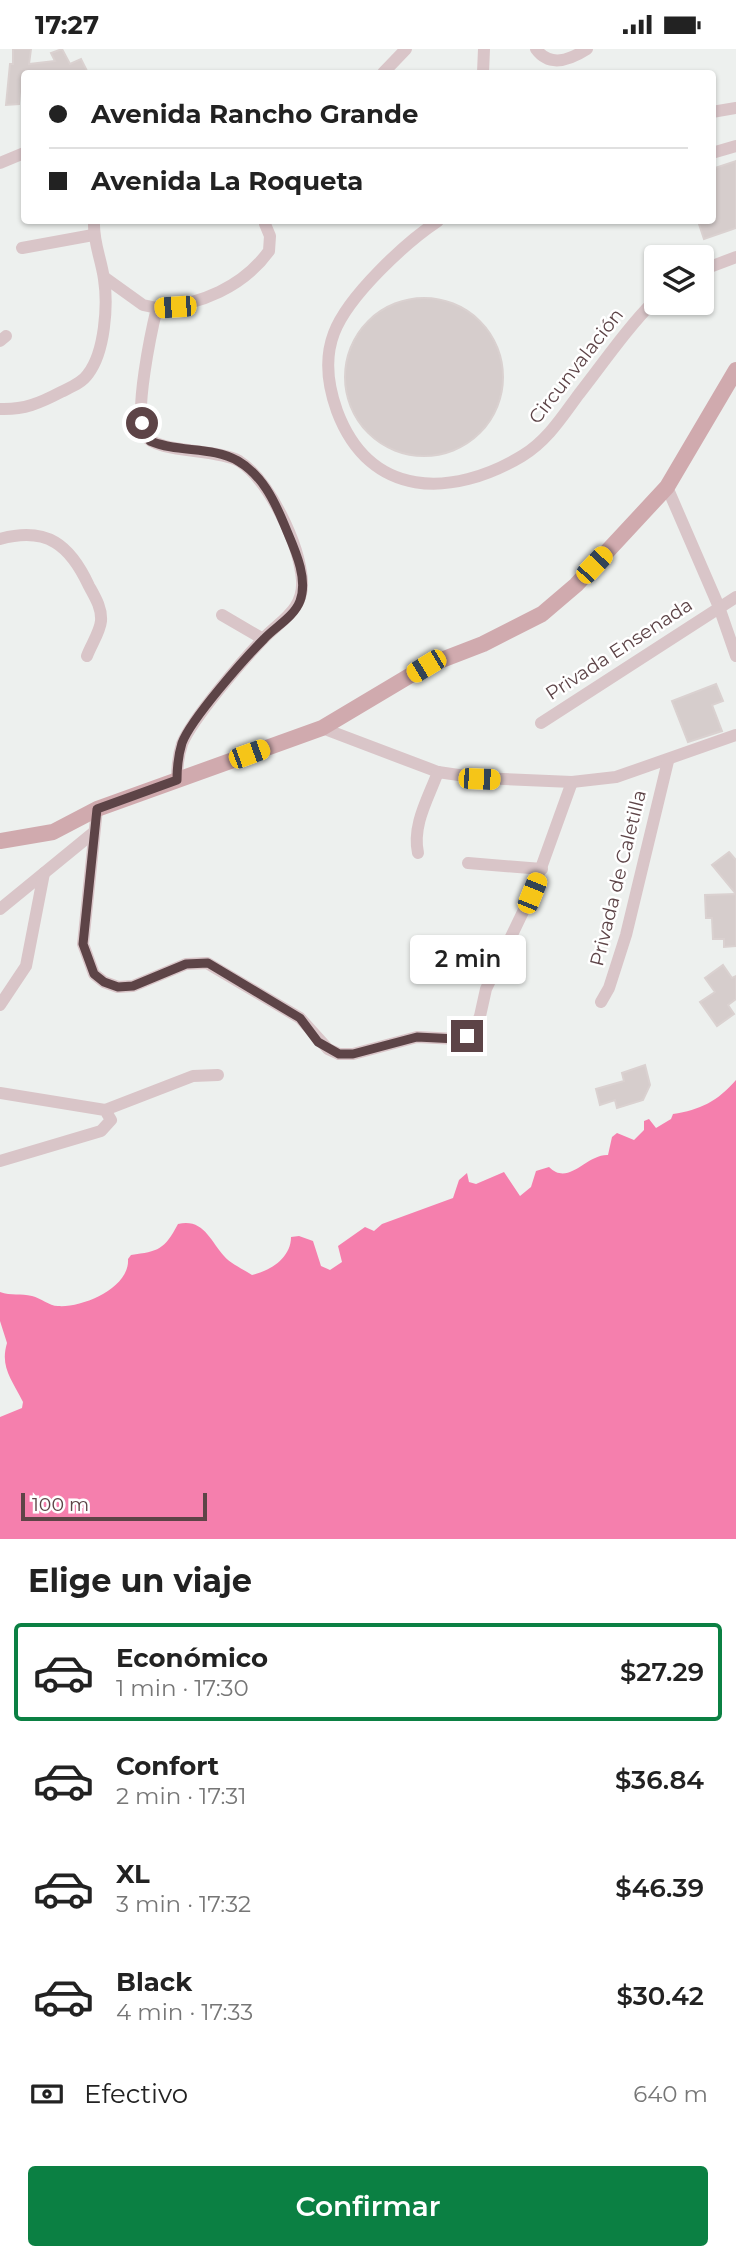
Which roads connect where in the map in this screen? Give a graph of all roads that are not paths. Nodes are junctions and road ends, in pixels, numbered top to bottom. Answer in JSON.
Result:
{"nodes":[{"id":1,"x":406,"y":49,"type":"edge"},
{"id":2,"x":484,"y":49,"type":"edge"},
{"id":3,"x":536,"y":49,"type":"edge"},
{"id":4,"x":587,"y":49,"type":"edge"},
{"id":5,"x":386,"y":70,"type":"edge"},
{"id":6,"x":483,"y":70,"type":"edge"},
{"id":7,"x":736,"y":107,"type":"edge"},
{"id":8,"x":716,"y":110,"type":"edge"},
{"id":9,"x":736,"y":146,"type":"edge"},
{"id":10,"x":716,"y":152,"type":"edge"},
{"id":11,"x":21,"y":154,"type":"edge"},
{"id":12,"x":0,"y":163,"type":"edge"},
{"id":13,"x":94,"y":224,"type":"edge"},
{"id":14,"x":265,"y":224,"type":"dead end"},
{"id":15,"x":435,"y":224,"type":"edge"},
{"id":16,"x":93,"y":235,"type":"junction"},
{"id":17,"x":22,"y":248,"type":"dead end"},
{"id":18,"x":736,"y":257,"type":"edge"},
{"id":19,"x":714,"y":265,"type":"edge"},
{"id":20,"x":104,"y":277,"type":"junction"},
{"id":21,"x":157,"y":308,"type":"junction"},
{"id":22,"x":644,"y":311,"type":"edge"},
{"id":23,"x":736,"y":370,"type":"edge"},
{"id":24,"x":0,"y":409,"type":"edge"},
{"id":25,"x":667,"y":487,"type":"junction"},
{"id":26,"x":0,"y":539,"type":"edge"},
{"id":27,"x":736,"y":597,"type":"edge"},
{"id":28,"x":719,"y":607,"type":"junction"},
{"id":29,"x":222,"y":615,"type":"dead end"},
{"id":30,"x":263,"y":639,"type":"junction"},
{"id":31,"x":87,"y":656,"type":"dead end"},
{"id":32,"x":736,"y":656,"type":"edge"},
{"id":33,"x":541,"y":723,"type":"dead end"},
{"id":34,"x":322,"y":728,"type":"junction"},
{"id":35,"x":736,"y":735,"type":"edge"},
{"id":36,"x":668,"y":761,"type":"junction"},
{"id":37,"x":438,"y":772,"type":"junction"},
{"id":38,"x":177,"y":780,"type":"junction"},
{"id":39,"x":572,"y":782,"type":"junction"},
{"id":40,"x":97,"y":809,"type":"junction"},
{"id":41,"x":93,"y":833,"type":"junction"},
{"id":42,"x":0,"y":841,"type":"edge"},
{"id":43,"x":418,"y":853,"type":"dead end"},
{"id":44,"x":468,"y":863,"type":"dead end"},
{"id":45,"x":542,"y":869,"type":"junction"},
{"id":46,"x":44,"y":873,"type":"junction"},
{"id":47,"x":0,"y":909,"type":"edge"},
{"id":48,"x":601,"y":1002,"type":"dead end"},
{"id":49,"x":0,"y":1006,"type":"edge"},
{"id":50,"x":218,"y":1075,"type":"dead end"},
{"id":51,"x":0,"y":1093,"type":"edge"},
{"id":52,"x":105,"y":1110,"type":"junction"},
{"id":53,"x":0,"y":1161,"type":"edge"}],
"edges":[{"from":1,"to":5,"type":"street"},
{"from":2,"to":6,"type":"street"},
{"from":3,"to":4,"type":"street"},
{"from":7,"to":8,"type":"street"},
{"from":9,"to":10,"type":"street"},
{"from":11,"to":12,"type":"street"},
{"from":13,"to":16,"type":"street"},
{"from":14,"to":21,"type":"street"},
{"from":15,"to":22,"type":"street","name":"Circunvalación"},
{"from":16,"to":17,"type":"street"},
{"from":16,"to":20,"type":"street"},
{"from":18,"to":19,"type":"street"},
{"from":20,"to":21,"type":"street"},
{"from":20,"to":24,"type":"street"},
{"from":21,"to":30,"type":"street"},
{"from":23,"to":25,"type":"main road"},
{"from":25,"to":28,"type":"street"},
{"from":25,"to":34,"type":"main road"},
{"from":26,"to":31,"type":"street"},
{"from":27,"to":28,"type":"street","name":"Privada Ensenada"},
{"from":28,"to":32,"type":"street"},
{"from":28,"to":33,"type":"street","name":"Privada Ensenada"},
{"from":29,"to":30,"type":"street"},
{"from":30,"to":38,"type":"street"},
{"from":34,"to":37,"type":"street"},
{"from":34,"to":38,"type":"main road"},
{"from":35,"to":36,"type":"street"},
{"from":36,"to":39,"type":"street"},
{"from":36,"to":48,"type":"street","name":"Privada de Caletilla"},
{"from":37,"to":39,"type":"street"},
{"from":37,"to":43,"type":"street"},
{"from":38,"to":40,"type":"main road"},
{"from":39,"to":45,"type":"street"},
{"from":40,"to":41,"type":"street"},
{"from":40,"to":42,"type":"main road"},
{"from":41,"to":45,"type":"street"},
{"from":41,"to":46,"type":"street"},
{"from":44,"to":45,"type":"street"},
{"from":46,"to":47,"type":"street"},
{"from":46,"to":49,"type":"street"},
{"from":50,"to":52,"type":"street"},
{"from":51,"to":52,"type":"street"},
{"from":52,"to":53,"type":"street"}]}
